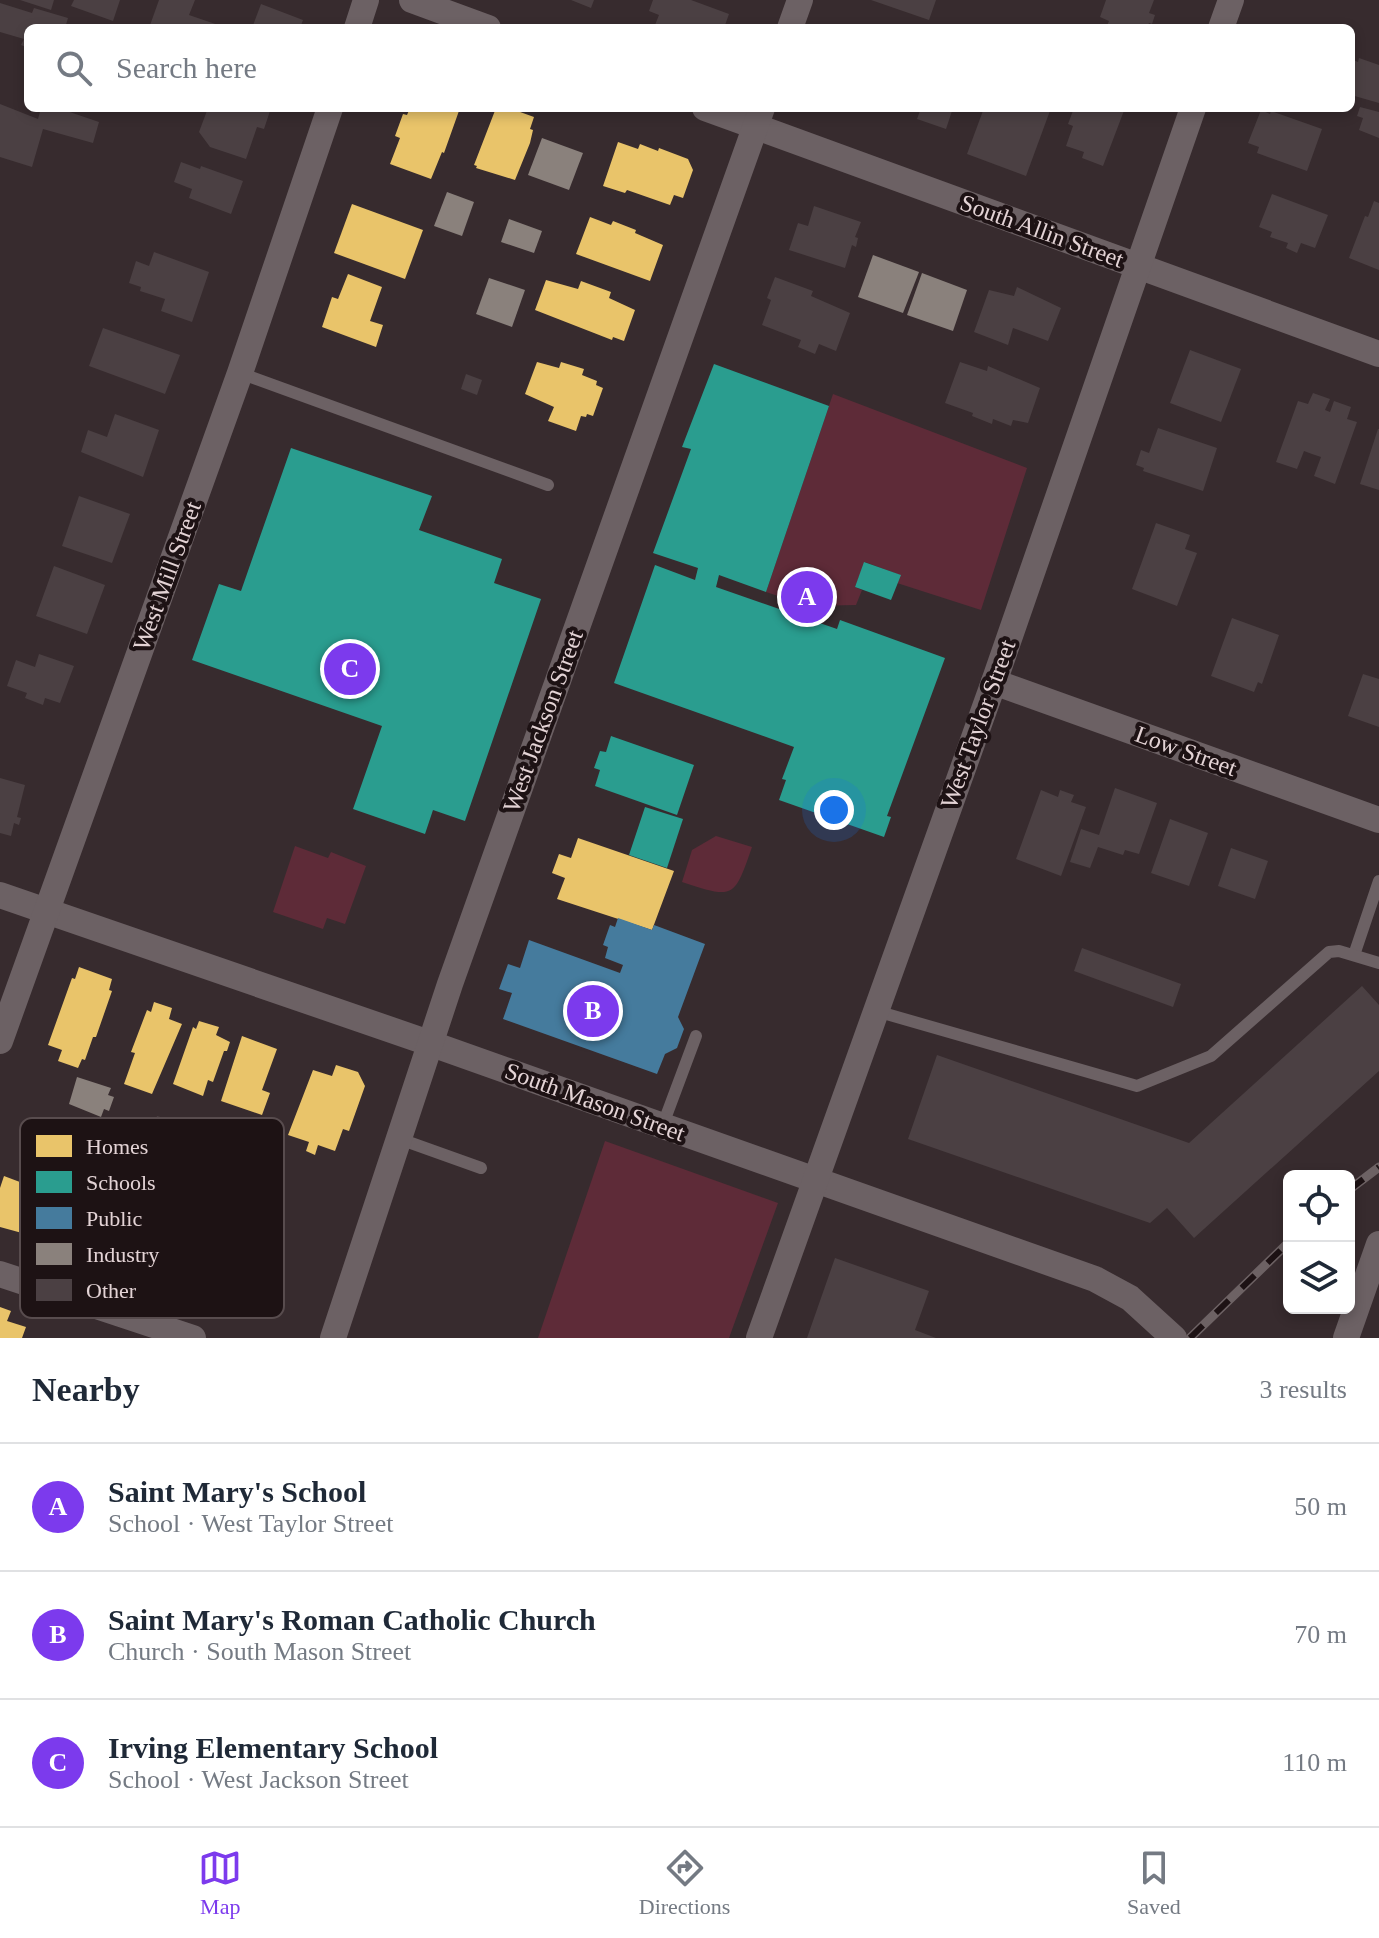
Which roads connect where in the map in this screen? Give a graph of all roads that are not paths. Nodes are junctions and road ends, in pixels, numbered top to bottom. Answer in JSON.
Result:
{"nodes":[{"id":1,"x":366,"y":0,"type":"edge"},
{"id":2,"x":412,"y":0,"type":"edge"},
{"id":3,"x":800,"y":0,"type":"edge"},
{"id":4,"x":1231,"y":0,"type":"edge"},
{"id":5,"x":358,"y":24,"type":"edge"},
{"id":6,"x":477,"y":24,"type":"edge"},
{"id":7,"x":791,"y":24,"type":"edge"},
{"id":8,"x":1222,"y":24,"type":"edge"},
{"id":9,"x":329,"y":112,"type":"edge"},
{"id":10,"x":729,"y":112,"type":"edge"},
{"id":11,"x":1192,"y":112,"type":"edge"},
{"id":12,"x":759,"y":117,"type":"edge"},
{"id":13,"x":1138,"y":266,"type":"junction"},
{"id":14,"x":1379,"y":354,"type":"edge"},
{"id":15,"x":240,"y":373,"type":"junction"},
{"id":16,"x":548,"y":485,"type":"dead end"},
{"id":17,"x":994,"y":682,"type":"junction"},
{"id":18,"x":1379,"y":820,"type":"edge"},
{"id":19,"x":1379,"y":881,"type":"edge"},
{"id":20,"x":0,"y":895,"type":"edge"},
{"id":21,"x":47,"y":912,"type":"junction"},
{"id":22,"x":1354,"y":955,"type":"junction"},
{"id":23,"x":1379,"y":963,"type":"edge"},
{"id":24,"x":876,"y":1011,"type":"junction"},
{"id":25,"x":696,"y":1036,"type":"dead end"},
{"id":26,"x":0,"y":1041,"type":"edge"},
{"id":27,"x":429,"y":1043,"type":"junction"},
{"id":28,"x":662,"y":1127,"type":"junction"},
{"id":29,"x":397,"y":1138,"type":"junction"},
{"id":30,"x":481,"y":1168,"type":"dead end"},
{"id":31,"x":818,"y":1180,"type":"junction"},
{"id":32,"x":1379,"y":1244,"type":"edge"},
{"id":33,"x":0,"y":1274,"type":"edge"},
{"id":34,"x":20,"y":1281,"type":"edge"},
{"id":35,"x":133,"y":1318,"type":"edge"},
{"id":36,"x":193,"y":1338,"type":"edge"},
{"id":37,"x":333,"y":1338,"type":"edge"},
{"id":38,"x":759,"y":1338,"type":"edge"},
{"id":39,"x":1174,"y":1338,"type":"edge"},
{"id":40,"x":1346,"y":1338,"type":"edge"}],
"edges":[{"from":1,"to":5,"type":"street"},
{"from":2,"to":6,"type":"street"},
{"from":3,"to":7,"type":"street"},
{"from":4,"to":8,"type":"street"},
{"from":9,"to":15,"type":"street","name":"West Mill Street"},
{"from":10,"to":12,"type":"street","name":"South Allin Street"},
{"from":11,"to":13,"type":"street","name":"West Taylor Street"},
{"from":12,"to":13,"type":"street","name":"South Allin Street"},
{"from":12,"to":27,"type":"street","name":"West Jackson Street"},
{"from":13,"to":14,"type":"street","name":"South Allin Street"},
{"from":13,"to":17,"type":"street","name":"West Taylor Street"},
{"from":15,"to":16,"type":"lane"},
{"from":15,"to":21,"type":"street","name":"West Mill Street"},
{"from":17,"to":18,"type":"street","name":"Low Street"},
{"from":17,"to":24,"type":"street","name":"West Taylor Street"},
{"from":19,"to":22,"type":"lane"},
{"from":20,"to":21,"type":"street","name":"South Mason Street"},
{"from":21,"to":26,"type":"street","name":"West Mill Street"},
{"from":21,"to":27,"type":"street","name":"South Mason Street"},
{"from":22,"to":23,"type":"lane"},
{"from":22,"to":24,"type":"lane"},
{"from":24,"to":31,"type":"street","name":"West Taylor Street"},
{"from":25,"to":28,"type":"lane"},
{"from":27,"to":28,"type":"street","name":"South Mason Street"},
{"from":27,"to":29,"type":"street","name":"West Jackson Street"},
{"from":28,"to":31,"type":"street","name":"South Mason Street"},
{"from":29,"to":30,"type":"lane"},
{"from":29,"to":37,"type":"street","name":"West Jackson Street"},
{"from":31,"to":38,"type":"street","name":"West Taylor Street"},
{"from":31,"to":39,"type":"street","name":"South Mason Street"},
{"from":32,"to":40,"type":"street"},
{"from":33,"to":34,"type":"street"},
{"from":35,"to":36,"type":"street"}]}
